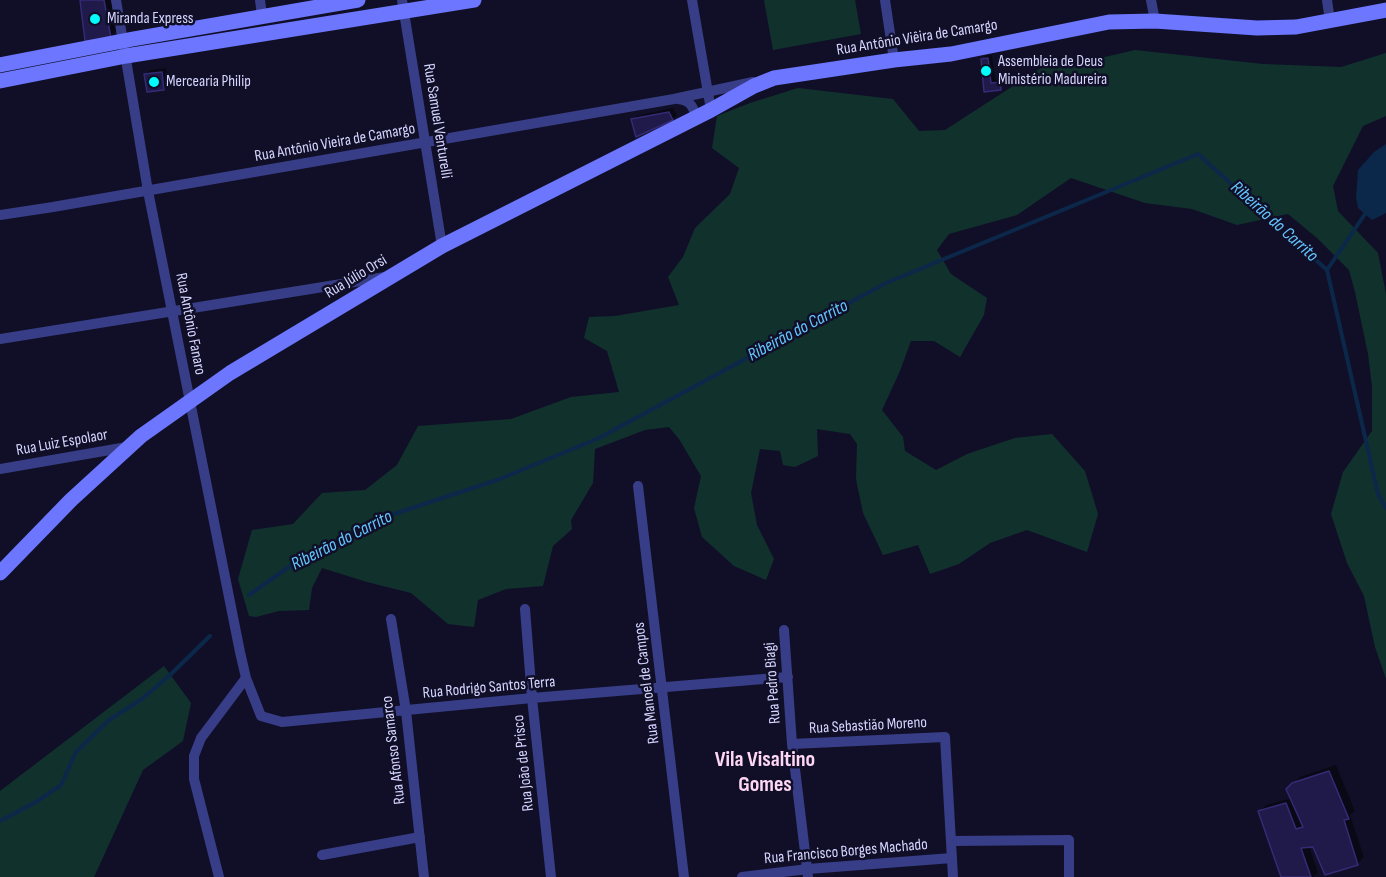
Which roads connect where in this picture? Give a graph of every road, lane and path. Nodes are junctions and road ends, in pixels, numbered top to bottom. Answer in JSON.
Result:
{"nodes":[{"id":1,"x":116,"y":0,"type":"edge"},
{"id":2,"x":260,"y":0,"type":"edge"},
{"id":3,"x":358,"y":0,"type":"edge"},
{"id":4,"x":474,"y":0,"type":"edge"},
{"id":5,"x":692,"y":0,"type":"edge"},
{"id":6,"x":885,"y":0,"type":"edge"},
{"id":7,"x":1151,"y":0,"type":"edge"},
{"id":8,"x":1327,"y":0,"type":"edge"},
{"id":9,"x":404,"y":6,"type":"edge"},
{"id":10,"x":1386,"y":10,"type":"edge"},
{"id":11,"x":262,"y":16,"type":"junction"},
{"id":12,"x":1155,"y":21,"type":"junction"},
{"id":13,"x":1330,"y":21,"type":"junction"},
{"id":14,"x":124,"y":49,"type":"junction"},
{"id":15,"x":894,"y":60,"type":"junction"},
{"id":16,"x":0,"y":65,"type":"edge"},
{"id":17,"x":774,"y":78,"type":"junction"},
{"id":18,"x":0,"y":81,"type":"edge"},
{"id":19,"x":707,"y":92,"type":"junction"},
{"id":20,"x":674,"y":99,"type":"junction"},
{"id":21,"x":711,"y":110,"type":"junction"},
{"id":22,"x":696,"y":117,"type":"junction"},
{"id":23,"x":424,"y":143,"type":"junction"},
{"id":24,"x":148,"y":190,"type":"junction"},
{"id":25,"x":0,"y":215,"type":"edge"},
{"id":26,"x":442,"y":246,"type":"junction"},
{"id":27,"x":395,"y":275,"type":"junction"},
{"id":28,"x":172,"y":311,"type":"junction"},
{"id":29,"x":0,"y":339,"type":"edge"},
{"id":30,"x":190,"y":401,"type":"junction"},
{"id":31,"x":129,"y":447,"type":"junction"},
{"id":32,"x":0,"y":469,"type":"edge"},
{"id":33,"x":638,"y":486,"type":"dead end"},
{"id":34,"x":0,"y":573,"type":"edge"},
{"id":35,"x":525,"y":609,"type":"dead end"},
{"id":36,"x":391,"y":619,"type":"dead end"},
{"id":37,"x":784,"y":630,"type":"dead end"},
{"id":38,"x":240,"y":652,"type":"joint"},
{"id":39,"x":788,"y":677,"type":"junction"},
{"id":40,"x":246,"y":678,"type":"junction"},
{"id":41,"x":663,"y":687,"type":"junction"},
{"id":42,"x":532,"y":698,"type":"junction"},
{"id":43,"x":406,"y":711,"type":"junction"},
{"id":44,"x":792,"y":744,"type":"junction"},
{"id":45,"x":420,"y":837,"type":"junction"},
{"id":46,"x":951,"y":841,"type":"junction"},
{"id":47,"x":322,"y":855,"type":"dead end"},
{"id":48,"x":951,"y":858,"type":"junction"},
{"id":49,"x":808,"y":873,"type":"edge"},
{"id":50,"x":219,"y":877,"type":"edge"},
{"id":51,"x":424,"y":877,"type":"edge"},
{"id":52,"x":551,"y":877,"type":"edge"},
{"id":53,"x":684,"y":877,"type":"edge"},
{"id":54,"x":742,"y":877,"type":"edge"},
{"id":55,"x":953,"y":877,"type":"edge"},
{"id":56,"x":1070,"y":877,"type":"edge"}],
"edges":[{"from":1,"to":14,"type":"street","name":"Rua Antônio Fanaro"},
{"from":2,"to":11,"type":"street"},
{"from":3,"to":11,"type":"main road"},
{"from":4,"to":9,"type":"main road"},
{"from":5,"to":19,"type":"street"},
{"from":6,"to":15,"type":"street"},
{"from":7,"to":12,"type":"street"},
{"from":8,"to":13,"type":"street"},
{"from":9,"to":14,"type":"main road"},
{"from":9,"to":23,"type":"street","name":"Rua Samuel Venturelli"},
{"from":10,"to":13,"type":"main road","name":"Rua Antônio Viêira de Camargo"},
{"from":11,"to":14,"type":"main road"},
{"from":12,"to":13,"type":"main road","name":"Rua Antônio Viêira de Camargo"},
{"from":12,"to":15,"type":"main road","name":"Rua Antônio Viêira de Camargo"},
{"from":14,"to":16,"type":"main road"},
{"from":14,"to":18,"type":"main road"},
{"from":14,"to":24,"type":"street","name":"Rua Antônio Fanaro"},
{"from":15,"to":17,"type":"main road","name":"Rua Antônio Viêira de Camargo"},
{"from":17,"to":19,"type":"street","name":"Rua Antônio Vieira de Camargo"},
{"from":17,"to":21,"type":"main road","name":"Rua Júlio Orsi"},
{"from":19,"to":20,"type":"street","name":"Rua Antônio Vieira de Camargo"},
{"from":19,"to":21,"type":"street"},
{"from":20,"to":22,"type":"street"},
{"from":20,"to":23,"type":"street","name":"Rua Antônio Vieira de Camargo"},
{"from":21,"to":22,"type":"main road","name":"Rua Júlio Orsi"},
{"from":22,"to":26,"type":"main road","name":"Rua Júlio Orsi"},
{"from":23,"to":24,"type":"street","name":"Rua Antônio Vieira de Camargo"},
{"from":23,"to":26,"type":"street","name":"Rua Samuel Venturelli"},
{"from":24,"to":25,"type":"street","name":"Rua Antônio Vieira de Camargo"},
{"from":24,"to":28,"type":"street","name":"Rua Antônio Fanaro"},
{"from":26,"to":27,"type":"main road","name":"Rua Júlio Orsi"},
{"from":27,"to":28,"type":"street"},
{"from":27,"to":30,"type":"main road","name":"Rua Júlio Orsi"},
{"from":28,"to":29,"type":"street"},
{"from":28,"to":30,"type":"street","name":"Rua Antônio Fanaro"},
{"from":30,"to":31,"type":"main road","name":"Rua Júlio Orsi"},
{"from":30,"to":38,"type":"street","name":"Rua Antônio Fanaro"},
{"from":31,"to":32,"type":"street","name":"Rua Luiz Espolaor"},
{"from":31,"to":34,"type":"main road","name":"Rua Júlio Orsi"},
{"from":33,"to":41,"type":"street","name":"Rua Manoel de Campos"},
{"from":35,"to":42,"type":"street","name":"Rua João de Prisco"},
{"from":36,"to":43,"type":"street","name":"Rua Afonso Samarco"},
{"from":37,"to":39,"type":"street","name":"Rua Pedro Biagi"},
{"from":38,"to":40,"type":"street","name":"Rua Rodrigo Santos Terra"},
{"from":39,"to":41,"type":"street","name":"Rua Rodrigo Santos Terra"},
{"from":39,"to":44,"type":"street","name":"Rua Pedro Biagi"},
{"from":40,"to":43,"type":"street","name":"Rua Rodrigo Santos Terra"},
{"from":40,"to":50,"type":"street"},
{"from":41,"to":42,"type":"street","name":"Rua Rodrigo Santos Terra"},
{"from":41,"to":53,"type":"street","name":"Rua Manoel de Campos"},
{"from":42,"to":43,"type":"street","name":"Rua Rodrigo Santos Terra"},
{"from":42,"to":52,"type":"street","name":"Rua João de Prisco"},
{"from":43,"to":45,"type":"street","name":"Rua Afonso Samarco"},
{"from":44,"to":46,"type":"street","name":"Rua Sebastião Moreno"},
{"from":44,"to":49,"type":"street","name":"Rua Pedro Biagi"},
{"from":45,"to":47,"type":"street"},
{"from":45,"to":51,"type":"street","name":"Rua Afonso Samarco"},
{"from":46,"to":48,"type":"street"},
{"from":46,"to":56,"type":"street","name":"Rua Francisco Borges Machado"},
{"from":48,"to":49,"type":"street","name":"Rua Francisco Borges Machado"},
{"from":48,"to":55,"type":"street"},
{"from":49,"to":54,"type":"street","name":"Rua Francisco Borges Machado"}]}
